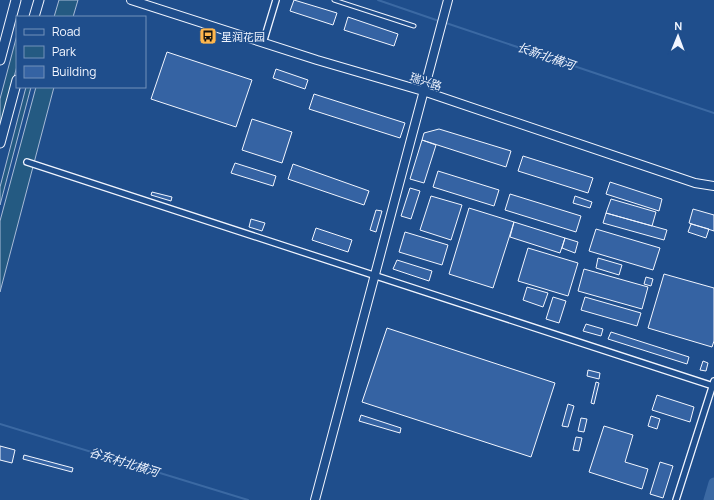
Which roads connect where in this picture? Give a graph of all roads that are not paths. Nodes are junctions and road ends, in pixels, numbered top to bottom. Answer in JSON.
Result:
{"nodes":[{"id":1,"x":16,"y":0,"type":"edge"},
{"id":2,"x":38,"y":0,"type":"edge"},
{"id":3,"x":131,"y":0,"type":"edge"},
{"id":4,"x":276,"y":0,"type":"edge"},
{"id":5,"x":334,"y":0,"type":"edge"},
{"id":6,"x":448,"y":0,"type":"edge"},
{"id":7,"x":34,"y":16,"type":"edge"},
{"id":8,"x":414,"y":26,"type":"dead end"},
{"id":9,"x":263,"y":43,"type":"junction"},
{"id":10,"x":0,"y":60,"type":"edge"},
{"id":11,"x":16,"y":84,"type":"edge"},
{"id":12,"x":424,"y":91,"type":"junction"},
{"id":13,"x":0,"y":143,"type":"edge"},
{"id":14,"x":27,"y":162,"type":"dead end"},
{"id":15,"x":714,"y":186,"type":"edge"},
{"id":16,"x":375,"y":276,"type":"junction"},
{"id":17,"x":713,"y":384,"type":"edge"},
{"id":18,"x":315,"y":500,"type":"edge"},
{"id":19,"x":676,"y":500,"type":"edge"}],
"edges":[{"from":1,"to":10,"type":"main road"},
{"from":2,"to":7,"type":"main road"},
{"from":3,"to":9,"type":"street","name":"瑞兴路"},
{"from":4,"to":9,"type":"street"},
{"from":5,"to":8,"type":"lane"},
{"from":6,"to":12,"type":"street"},
{"from":9,"to":12,"type":"street","name":"瑞兴路"},
{"from":11,"to":13,"type":"main road"},
{"from":12,"to":15,"type":"street","name":"瑞兴路"},
{"from":12,"to":16,"type":"street"},
{"from":14,"to":16,"type":"street"},
{"from":16,"to":17,"type":"street"},
{"from":16,"to":18,"type":"street"},
{"from":17,"to":19,"type":"street"}]}
